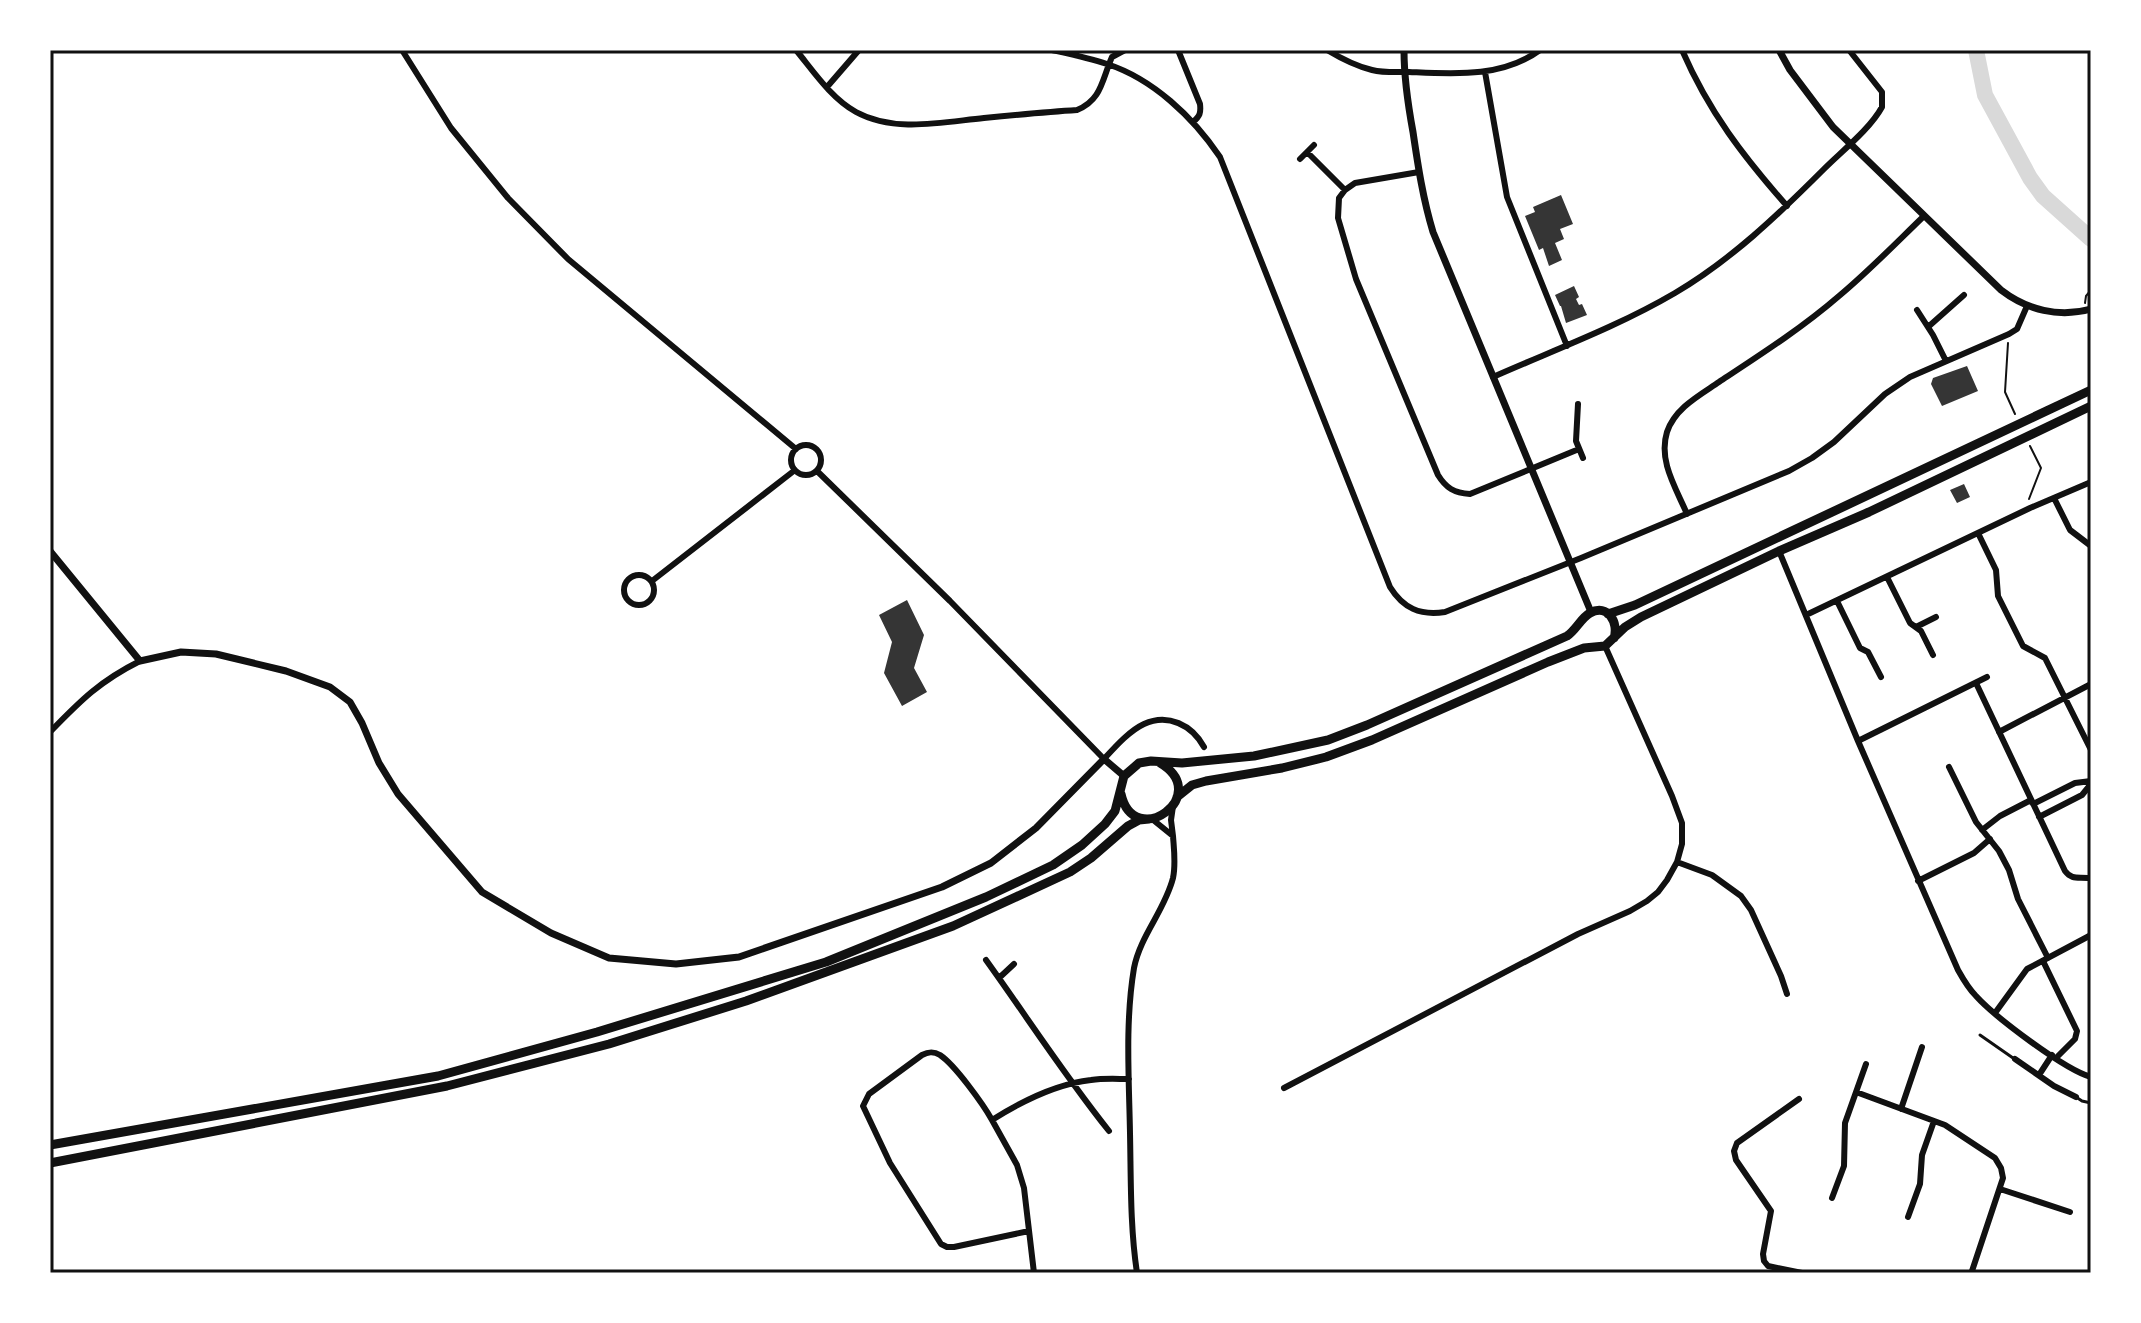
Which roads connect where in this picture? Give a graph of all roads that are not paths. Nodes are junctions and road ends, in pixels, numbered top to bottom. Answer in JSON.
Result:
{"nodes":[{"id":1,"x":402,"y":50,"type":"edge"},
{"id":2,"x":796,"y":50,"type":"edge"},
{"id":3,"x":859,"y":50,"type":"edge"},
{"id":4,"x":1052,"y":50,"type":"edge"},
{"id":5,"x":1125,"y":50,"type":"edge"},
{"id":6,"x":1178,"y":50,"type":"edge"},
{"id":7,"x":1327,"y":50,"type":"edge"},
{"id":8,"x":1404,"y":50,"type":"edge"},
{"id":9,"x":1540,"y":50,"type":"edge"},
{"id":10,"x":1682,"y":50,"type":"edge"},
{"id":11,"x":1779,"y":50,"type":"edge"},
{"id":12,"x":1849,"y":50,"type":"edge"},
{"id":13,"x":1109,"y":64,"type":"junction"},
{"id":14,"x":1405,"y":72,"type":"junction"},
{"id":15,"x":1485,"y":72,"type":"junction"},
{"id":16,"x":827,"y":87,"type":"junction"},
{"id":17,"x":1193,"y":122,"type":"junction"},
{"id":18,"x":1850,"y":143,"type":"junction"},
{"id":19,"x":1314,"y":145,"type":"dead end"},
{"id":20,"x":1307,"y":152,"type":"junction"},
{"id":21,"x":1300,"y":159,"type":"dead end"},
{"id":22,"x":1419,"y":172,"type":"junction"},
{"id":23,"x":1345,"y":190,"type":"junction"},
{"id":24,"x":1787,"y":206,"type":"junction"},
{"id":25,"x":1924,"y":216,"type":"junction"},
{"id":26,"x":1964,"y":295,"type":"dead end"},
{"id":27,"x":2027,"y":306,"type":"junction"},
{"id":28,"x":2088,"y":306,"type":"edge"},
{"id":29,"x":1917,"y":310,"type":"dead end"},
{"id":30,"x":1928,"y":327,"type":"junction"},
{"id":31,"x":1567,"y":346,"type":"junction"},
{"id":32,"x":1946,"y":361,"type":"junction"},
{"id":33,"x":1493,"y":377,"type":"junction"},
{"id":34,"x":2091,"y":390,"type":"edge"},
{"id":35,"x":1578,"y":404,"type":"dead end"},
{"id":36,"x":2091,"y":406,"type":"edge"},
{"id":37,"x":796,"y":449,"type":"junction"},
{"id":38,"x":1579,"y":449,"type":"junction"},
{"id":39,"x":1583,"y":458,"type":"dead end"},
{"id":40,"x":1531,"y":469,"type":"junction"},
{"id":41,"x":795,"y":470,"type":"junction"},
{"id":42,"x":817,"y":471,"type":"junction"},
{"id":43,"x":2091,"y":482,"type":"edge"},
{"id":44,"x":2054,"y":498,"type":"junction"},
{"id":45,"x":1687,"y":514,"type":"junction"},
{"id":46,"x":1978,"y":533,"type":"junction"},
{"id":47,"x":2091,"y":546,"type":"edge"},
{"id":48,"x":50,"y":551,"type":"edge"},
{"id":49,"x":1779,"y":551,"type":"junction"},
{"id":50,"x":1570,"y":562,"type":"junction"},
{"id":51,"x":1887,"y":577,"type":"junction"},
{"id":52,"x":652,"y":581,"type":"junction"},
{"id":53,"x":1837,"y":601,"type":"junction"},
{"id":54,"x":1591,"y":612,"type":"junction"},
{"id":55,"x":1608,"y":614,"type":"junction"},
{"id":56,"x":1806,"y":615,"type":"junction"},
{"id":57,"x":1936,"y":617,"type":"dead end"},
{"id":58,"x":1582,"y":620,"type":"junction"},
{"id":59,"x":1916,"y":627,"type":"junction"},
{"id":60,"x":1614,"y":638,"type":"junction"},
{"id":61,"x":1601,"y":646,"type":"junction"},
{"id":62,"x":1933,"y":655,"type":"dead end"},
{"id":63,"x":140,"y":661,"type":"junction"},
{"id":64,"x":1881,"y":677,"type":"dead end"},
{"id":65,"x":1987,"y":677,"type":"dead end"},
{"id":66,"x":1976,"y":683,"type":"junction"},
{"id":67,"x":2091,"y":684,"type":"edge"},
{"id":68,"x":2064,"y":698,"type":"junction"},
{"id":69,"x":50,"y":732,"type":"edge"},
{"id":70,"x":1999,"y":732,"type":"junction"},
{"id":71,"x":1858,"y":741,"type":"junction"},
{"id":72,"x":1204,"y":747,"type":"dead end"},
{"id":73,"x":2091,"y":750,"type":"edge"},
{"id":74,"x":1104,"y":759,"type":"junction"},
{"id":75,"x":1157,"y":762,"type":"junction"},
{"id":76,"x":1949,"y":767,"type":"dead end"},
{"id":77,"x":1124,"y":776,"type":"junction"},
{"id":78,"x":2091,"y":783,"type":"edge"},
{"id":79,"x":1120,"y":791,"type":"junction"},
{"id":80,"x":1175,"y":802,"type":"junction"},
{"id":81,"x":2032,"y":802,"type":"junction"},
{"id":82,"x":2039,"y":817,"type":"junction"},
{"id":83,"x":1150,"y":819,"type":"junction"},
{"id":84,"x":1982,"y":830,"type":"junction"},
{"id":85,"x":1173,"y":836,"type":"junction"},
{"id":86,"x":1990,"y":839,"type":"junction"},
{"id":87,"x":1677,"y":862,"type":"junction"},
{"id":88,"x":2090,"y":877,"type":"edge"},
{"id":89,"x":1918,"y":881,"type":"junction"},
{"id":90,"x":2091,"y":935,"type":"edge"},
{"id":91,"x":986,"y":960,"type":"dead end"},
{"id":92,"x":2045,"y":960,"type":"junction"},
{"id":93,"x":1014,"y":964,"type":"dead end"},
{"id":94,"x":999,"y":978,"type":"junction"},
{"id":95,"x":1787,"y":994,"type":"dead end"},
{"id":96,"x":1995,"y":1013,"type":"junction"},
{"id":97,"x":1980,"y":1035,"type":"dead end"},
{"id":98,"x":1922,"y":1047,"type":"dead end"},
{"id":99,"x":2054,"y":1057,"type":"junction"},
{"id":100,"x":2015,"y":1059,"type":"joint"},
{"id":101,"x":1866,"y":1064,"type":"dead end"},
{"id":102,"x":2039,"y":1075,"type":"junction"},
{"id":103,"x":2091,"y":1077,"type":"edge"},
{"id":104,"x":1129,"y":1079,"type":"junction"},
{"id":105,"x":1074,"y":1084,"type":"junction"},
{"id":106,"x":1284,"y":1088,"type":"dead end"},
{"id":107,"x":1856,"y":1092,"type":"junction"},
{"id":108,"x":2076,"y":1097,"type":"joint"},
{"id":109,"x":1799,"y":1099,"type":"dead end"},
{"id":110,"x":2091,"y":1103,"type":"edge"},
{"id":111,"x":1901,"y":1109,"type":"junction"},
{"id":112,"x":992,"y":1120,"type":"junction"},
{"id":113,"x":1934,"y":1121,"type":"junction"},
{"id":114,"x":1109,"y":1131,"type":"dead end"},
{"id":115,"x":50,"y":1145,"type":"edge"},
{"id":116,"x":50,"y":1163,"type":"edge"},
{"id":117,"x":2000,"y":1189,"type":"junction"},
{"id":118,"x":1832,"y":1198,"type":"dead end"},
{"id":119,"x":2070,"y":1212,"type":"dead end"},
{"id":120,"x":1908,"y":1217,"type":"dead end"},
{"id":121,"x":1029,"y":1231,"type":"junction"},
{"id":122,"x":1971,"y":1272,"type":"edge"},
{"id":123,"x":1034,"y":1273,"type":"edge"},
{"id":124,"x":1137,"y":1273,"type":"edge"},
{"id":125,"x":1802,"y":1273,"type":"edge"}],
"edges":[{"from":1,"to":37,"type":"street"},
{"from":2,"to":16,"type":"street"},
{"from":3,"to":16,"type":"street"},
{"from":4,"to":13,"type":"street"},
{"from":5,"to":13,"type":"street"},
{"from":6,"to":17,"type":"street"},
{"from":7,"to":14,"type":"street"},
{"from":8,"to":14,"type":"street"},
{"from":9,"to":15,"type":"street"},
{"from":10,"to":24,"type":"street"},
{"from":11,"to":18,"type":"street"},
{"from":12,"to":18,"type":"street"},
{"from":13,"to":16,"type":"street"},
{"from":13,"to":17,"type":"street"},
{"from":14,"to":15,"type":"street"},
{"from":14,"to":22,"type":"street"},
{"from":15,"to":31,"type":"street"},
{"from":17,"to":50,"type":"street"},
{"from":18,"to":24,"type":"street"},
{"from":18,"to":25,"type":"street"},
{"from":19,"to":20,"type":"street"},
{"from":20,"to":21,"type":"street"},
{"from":20,"to":23,"type":"street"},
{"from":22,"to":23,"type":"street"},
{"from":22,"to":33,"type":"street"},
{"from":23,"to":40,"type":"street"},
{"from":24,"to":31,"type":"street"},
{"from":25,"to":27,"type":"street"},
{"from":25,"to":45,"type":"street"},
{"from":26,"to":30,"type":"street"},
{"from":27,"to":28,"type":"street"},
{"from":27,"to":32,"type":"street"},
{"from":29,"to":30,"type":"street"},
{"from":30,"to":32,"type":"street"},
{"from":31,"to":33,"type":"street"},
{"from":32,"to":45,"type":"street"},
{"from":33,"to":40,"type":"street"},
{"from":34,"to":55,"type":"highway"},
{"from":35,"to":38,"type":"street"},
{"from":36,"to":49,"type":"highway"},
{"from":37,"to":41,"type":"street"},
{"from":37,"to":42,"type":"street"},
{"from":38,"to":39,"type":"street"},
{"from":38,"to":40,"type":"street"},
{"from":40,"to":50,"type":"street"},
{"from":41,"to":42,"type":"street"},
{"from":41,"to":52,"type":"street"},
{"from":42,"to":74,"type":"street"},
{"from":43,"to":44,"type":"street"},
{"from":44,"to":46,"type":"street"},
{"from":44,"to":47,"type":"street"},
{"from":45,"to":50,"type":"street"},
{"from":46,"to":51,"type":"street"},
{"from":46,"to":68,"type":"street"},
{"from":48,"to":63,"type":"street"},
{"from":49,"to":56,"type":"street"},
{"from":49,"to":60,"type":"highway"},
{"from":50,"to":54,"type":"street"},
{"from":51,"to":53,"type":"street"},
{"from":51,"to":59,"type":"street"},
{"from":52,"to":52,"type":"street"},
{"from":53,"to":56,"type":"street"},
{"from":53,"to":64,"type":"street"},
{"from":54,"to":55,"type":"highway"},
{"from":54,"to":58,"type":"highway"},
{"from":55,"to":60,"type":"highway"},
{"from":56,"to":71,"type":"street"},
{"from":57,"to":59,"type":"street"},
{"from":58,"to":61,"type":"highway"},
{"from":58,"to":75,"type":"highway"},
{"from":59,"to":62,"type":"street"},
{"from":60,"to":61,"type":"highway"},
{"from":61,"to":80,"type":"highway"},
{"from":61,"to":87,"type":"street"},
{"from":63,"to":69,"type":"street"},
{"from":63,"to":74,"type":"street"},
{"from":65,"to":66,"type":"street"},
{"from":66,"to":70,"type":"street"},
{"from":66,"to":71,"type":"street"},
{"from":67,"to":68,"type":"street"},
{"from":68,"to":70,"type":"street"},
{"from":68,"to":73,"type":"street"},
{"from":70,"to":81,"type":"street"},
{"from":71,"to":89,"type":"street"},
{"from":72,"to":74,"type":"street"},
{"from":74,"to":77,"type":"street"},
{"from":75,"to":77,"type":"highway"},
{"from":75,"to":80,"type":"highway"},
{"from":76,"to":84,"type":"street"},
{"from":77,"to":79,"type":"highway"},
{"from":78,"to":81,"type":"street"},
{"from":78,"to":82,"type":"street"},
{"from":79,"to":83,"type":"highway"},
{"from":79,"to":115,"type":"highway"},
{"from":80,"to":83,"type":"highway"},
{"from":80,"to":85,"type":"street"},
{"from":81,"to":82,"type":"street"},
{"from":81,"to":84,"type":"street"},
{"from":82,"to":88,"type":"street"},
{"from":83,"to":85,"type":"street"},
{"from":83,"to":116,"type":"highway"},
{"from":84,"to":86,"type":"street"},
{"from":85,"to":104,"type":"street"},
{"from":86,"to":89,"type":"street"},
{"from":86,"to":92,"type":"street"},
{"from":87,"to":95,"type":"street"},
{"from":87,"to":106,"type":"street"},
{"from":89,"to":96,"type":"street"},
{"from":90,"to":92,"type":"street"},
{"from":91,"to":94,"type":"street"},
{"from":92,"to":96,"type":"street"},
{"from":92,"to":99,"type":"street"},
{"from":93,"to":94,"type":"street"},
{"from":94,"to":105,"type":"street"},
{"from":96,"to":99,"type":"street"},
{"from":97,"to":100,"type":"lane"},
{"from":98,"to":111,"type":"street"},
{"from":99,"to":102,"type":"street"},
{"from":99,"to":103,"type":"street"},
{"from":100,"to":102,"type":"street"},
{"from":101,"to":107,"type":"street"},
{"from":102,"to":108,"type":"street"},
{"from":104,"to":105,"type":"street"},
{"from":104,"to":124,"type":"street"},
{"from":105,"to":112,"type":"street"},
{"from":105,"to":114,"type":"street"},
{"from":107,"to":111,"type":"street"},
{"from":107,"to":118,"type":"street"},
{"from":108,"to":110,"type":"lane"},
{"from":109,"to":125,"type":"street"},
{"from":111,"to":113,"type":"street"},
{"from":112,"to":121,"type":"street"},
{"from":112,"to":121,"type":"street"},
{"from":113,"to":117,"type":"street"},
{"from":113,"to":120,"type":"street"},
{"from":117,"to":119,"type":"street"},
{"from":117,"to":122,"type":"street"},
{"from":121,"to":123,"type":"street"}]}
